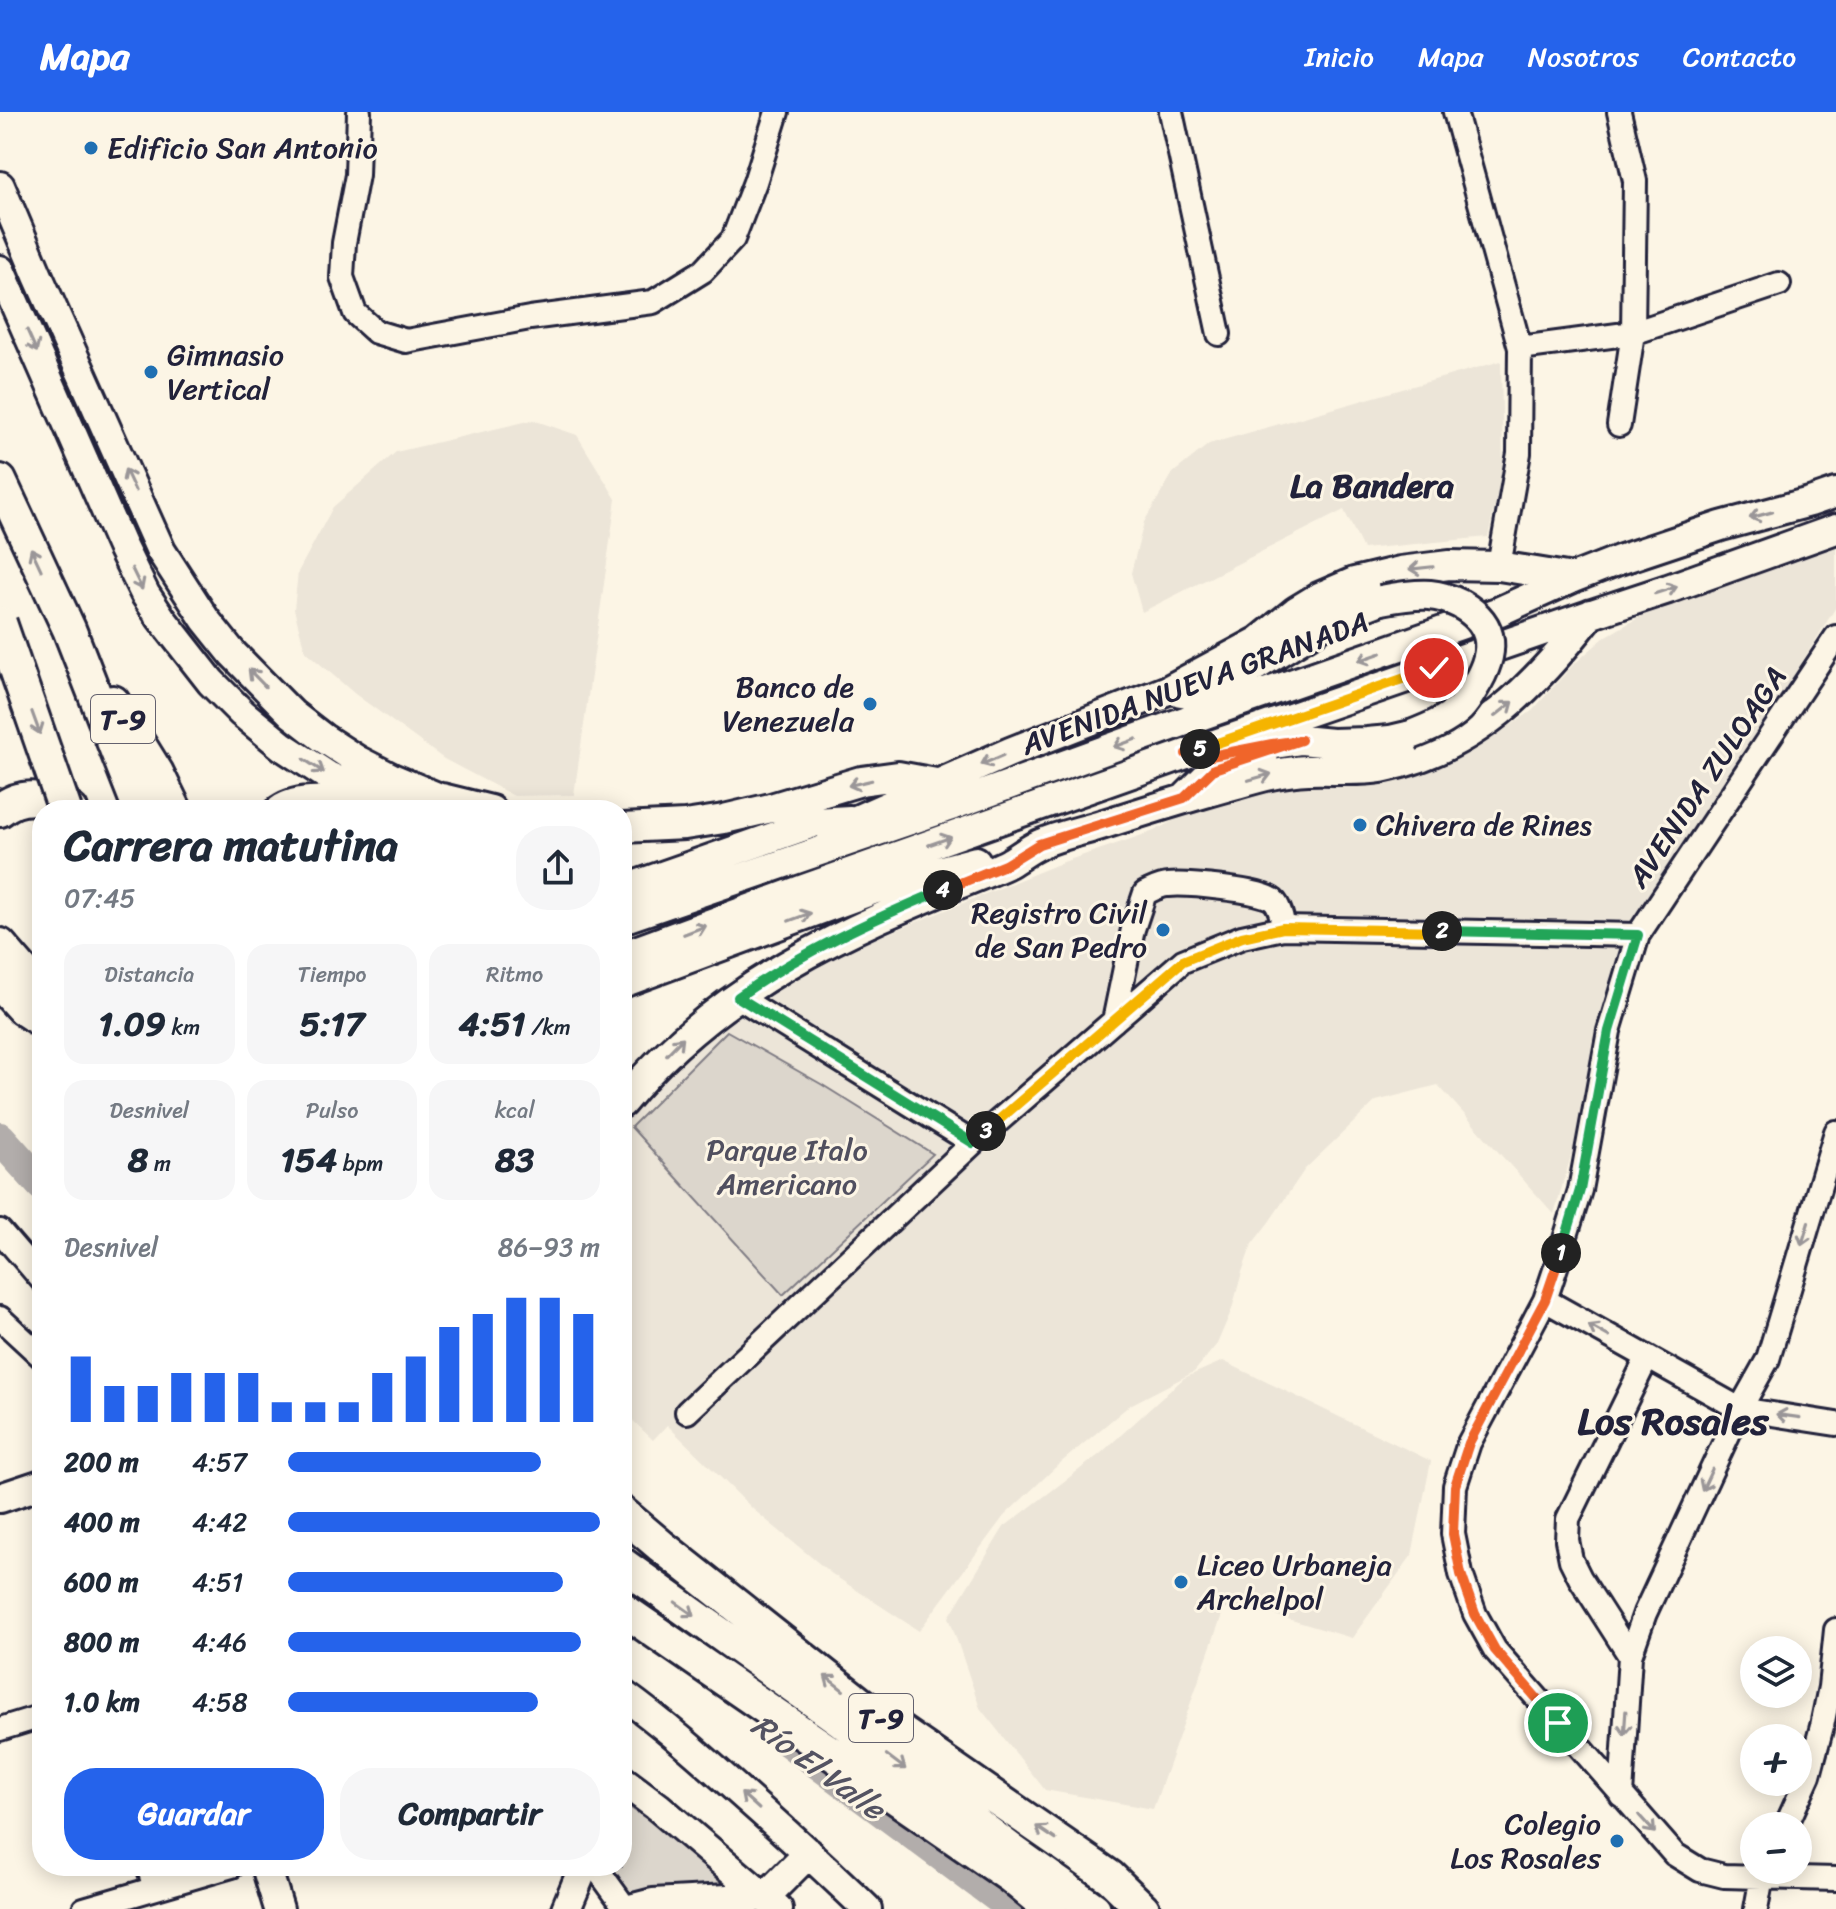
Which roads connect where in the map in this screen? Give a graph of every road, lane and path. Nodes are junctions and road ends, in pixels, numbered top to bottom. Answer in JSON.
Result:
{"nodes":[{"id":1,"x":359,"y":112,"type":"edge"},
{"id":2,"x":777,"y":112,"type":"edge"},
{"id":3,"x":1171,"y":112,"type":"edge"},
{"id":4,"x":1455,"y":112,"type":"edge"},
{"id":5,"x":1619,"y":112,"type":"edge"},
{"id":6,"x":0,"y":186,"type":"edge"},
{"id":7,"x":0,"y":270,"type":"edge"},
{"id":8,"x":1779,"y":284,"type":"dead end"},
{"id":9,"x":1633,"y":333,"type":"junction"},
{"id":10,"x":1219,"y":334,"type":"dead end"},
{"id":11,"x":1520,"y":348,"type":"junction"},
{"id":12,"x":1619,"y":425,"type":"dead end"},
{"id":13,"x":0,"y":481,"type":"edge"},
{"id":14,"x":1836,"y":493,"type":"edge"},
{"id":15,"x":1836,"y":529,"type":"edge"},
{"id":16,"x":1499,"y":566,"type":"junction"},
{"id":17,"x":1573,"y":578,"type":"junction"},
{"id":18,"x":1592,"y":614,"type":"junction"},
{"id":19,"x":0,"y":623,"type":"edge"},
{"id":20,"x":69,"y":629,"type":"junction"},
{"id":21,"x":1836,"y":637,"type":"edge"},
{"id":22,"x":1256,"y":666,"type":"junction"},
{"id":23,"x":1168,"y":690,"type":"junction"},
{"id":24,"x":1188,"y":720,"type":"junction"},
{"id":25,"x":1301,"y":740,"type":"junction"},
{"id":26,"x":1186,"y":754,"type":"junction"},
{"id":27,"x":936,"y":783,"type":"junction"},
{"id":28,"x":1184,"y":798,"type":"junction"},
{"id":29,"x":48,"y":800,"type":"edge"},
{"id":30,"x":64,"y":800,"type":"edge"},
{"id":31,"x":136,"y":800,"type":"edge"},
{"id":32,"x":170,"y":800,"type":"edge"},
{"id":33,"x":380,"y":800,"type":"edge"},
{"id":34,"x":440,"y":800,"type":"edge"},
{"id":35,"x":0,"y":810,"type":"edge"},
{"id":36,"x":854,"y":819,"type":"junction"},
{"id":37,"x":632,"y":828,"type":"edge"},
{"id":38,"x":1039,"y":844,"type":"junction"},
{"id":39,"x":771,"y":867,"type":"junction"},
{"id":40,"x":632,"y":886,"type":"edge"},
{"id":41,"x":632,"y":916,"type":"edge"},
{"id":42,"x":1283,"y":928,"type":"junction"},
{"id":43,"x":1638,"y":935,"type":"junction"},
{"id":44,"x":0,"y":945,"type":"edge"},
{"id":45,"x":632,"y":952,"type":"edge"},
{"id":46,"x":632,"y":979,"type":"edge"},
{"id":47,"x":32,"y":982,"type":"edge"},
{"id":48,"x":0,"y":984,"type":"edge"},
{"id":49,"x":738,"y":997,"type":"junction"},
{"id":50,"x":32,"y":1014,"type":"edge"},
{"id":51,"x":1114,"y":1021,"type":"junction"},
{"id":52,"x":632,"y":1092,"type":"edge"},
{"id":53,"x":1836,"y":1132,"type":"edge"},
{"id":54,"x":973,"y":1143,"type":"junction"},
{"id":55,"x":0,"y":1231,"type":"edge"},
{"id":56,"x":32,"y":1268,"type":"edge"},
{"id":57,"x":1545,"y":1300,"type":"junction"},
{"id":58,"x":0,"y":1318,"type":"edge"},
{"id":59,"x":32,"y":1348,"type":"edge"},
{"id":60,"x":1647,"y":1358,"type":"junction"},
{"id":61,"x":1740,"y":1409,"type":"junction"},
{"id":62,"x":687,"y":1412,"type":"dead end"},
{"id":63,"x":1836,"y":1424,"type":"edge"},
{"id":64,"x":32,"y":1487,"type":"edge"},
{"id":65,"x":0,"y":1498,"type":"edge"},
{"id":66,"x":632,"y":1504,"type":"edge"},
{"id":67,"x":632,"y":1521,"type":"edge"},
{"id":68,"x":661,"y":1546,"type":"junction"},
{"id":69,"x":632,"y":1571,"type":"edge"},
{"id":70,"x":632,"y":1616,"type":"edge"},
{"id":71,"x":1836,"y":1630,"type":"edge"},
{"id":72,"x":1630,"y":1656,"type":"junction"},
{"id":73,"x":1833,"y":1687,"type":"edge"},
{"id":74,"x":632,"y":1701,"type":"edge"},
{"id":75,"x":32,"y":1719,"type":"edge"},
{"id":76,"x":0,"y":1729,"type":"edge"},
{"id":77,"x":632,"y":1788,"type":"edge"},
{"id":78,"x":1621,"y":1795,"type":"junction"},
{"id":79,"x":1792,"y":1812,"type":"edge"},
{"id":80,"x":809,"y":1853,"type":"junction"},
{"id":81,"x":1740,"y":1875,"type":"edge"},
{"id":82,"x":151,"y":1876,"type":"edge"},
{"id":83,"x":197,"y":1876,"type":"edge"},
{"id":84,"x":269,"y":1876,"type":"edge"},
{"id":85,"x":581,"y":1876,"type":"edge"},
{"id":86,"x":603,"y":1876,"type":"edge"},
{"id":87,"x":1812,"y":1877,"type":"edge"},
{"id":88,"x":1836,"y":1879,"type":"edge"},
{"id":89,"x":1762,"y":1884,"type":"edge"},
{"id":90,"x":155,"y":1888,"type":"junction"},
{"id":91,"x":771,"y":1903,"type":"edge"},
{"id":92,"x":669,"y":1906,"type":"edge"},
{"id":93,"x":84,"y":1909,"type":"edge"},
{"id":94,"x":279,"y":1909,"type":"edge"},
{"id":95,"x":566,"y":1909,"type":"edge"},
{"id":96,"x":628,"y":1909,"type":"edge"},
{"id":97,"x":867,"y":1909,"type":"edge"},
{"id":98,"x":1050,"y":1909,"type":"edge"},
{"id":99,"x":1094,"y":1909,"type":"edge"},
{"id":100,"x":1143,"y":1909,"type":"edge"},
{"id":101,"x":1756,"y":1909,"type":"edge"}],
"edges":[{"from":1,"to":2,"type":"street"},
{"from":3,"to":10,"type":"street"},
{"from":4,"to":11,"type":"street"},
{"from":5,"to":9,"type":"street"},
{"from":34,"to":6,"type":"main road","one_way":true},
{"from":7,"to":33,"type":"main road","one_way":true},
{"from":8,"to":9,"type":"street"},
{"from":9,"to":11,"type":"street"},
{"from":9,"to":12,"type":"street"},
{"from":11,"to":16,"type":"street"},
{"from":20,"to":13,"type":"highway","number":"T-9","one_way":true},
{"from":14,"to":17,"type":"main road","name":"AVENIDA NUEVA GRANADA","one_way":true},
{"from":18,"to":15,"type":"main road","name":"AVENIDA NUEVA GRANADA","one_way":true},
{"from":16,"to":17,"type":"main road"},
{"from":16,"to":23,"type":"main road","one_way":true},
{"from":17,"to":24,"type":"main road","name":"AVENIDA NUEVA GRANADA","one_way":true},
{"from":18,"to":26,"type":"main road","name":"AVENIDA NUEVA GRANADA"},
{"from":28,"to":18,"type":"main road","one_way":true},
{"from":19,"to":30,"type":"highway","one_way":true,"bridge":true},
{"from":20,"to":31,"type":"highway","number":"T-9"},
{"from":20,"to":32,"type":"highway","number":"T-9"},
{"from":21,"to":43,"type":"street","name":"AVENIDA ZULOAGA"},
{"from":22,"to":23,"type":"main road"},
{"from":22,"to":24,"type":"main road"},
{"from":22,"to":25,"type":"main road","bridge":true},
{"from":23,"to":27,"type":"main road","one_way":true},
{"from":24,"to":39,"type":"main road","name":"AVENIDA NUEVA GRANADA","one_way":true},
{"from":25,"to":26,"type":"main road"},
{"from":25,"to":28,"type":"main road"},
{"from":45,"to":26,"type":"main road","name":"AVENIDA NUEVA GRANADA","one_way":true},
{"from":27,"to":36,"type":"main road"},
{"from":27,"to":37,"type":"main road","one_way":true},
{"from":28,"to":38,"type":"main road"},
{"from":29,"to":35,"type":"highway"},
{"from":36,"to":39,"type":"main road"},
{"from":36,"to":40,"type":"main road"},
{"from":46,"to":38,"type":"main road","one_way":true},
{"from":38,"to":49,"type":"main road"},
{"from":39,"to":41,"type":"main road","name":"AVENIDA NUEVA GRANADA"},
{"from":42,"to":43,"type":"street"},
{"from":42,"to":51,"type":"street"},
{"from":42,"to":51,"type":"street"},
{"from":43,"to":57,"type":"street","name":"AVENIDA ZULOAGA"},
{"from":44,"to":47,"type":"highway"},
{"from":48,"to":50,"type":"highway"},
{"from":52,"to":49,"type":"main road","one_way":true},
{"from":49,"to":54,"type":"street"},
{"from":51,"to":54,"type":"street"},
{"from":53,"to":61,"type":"street","one_way":true},
{"from":54,"to":62,"type":"street"},
{"from":55,"to":56,"type":"street"},
{"from":60,"to":57,"type":"street","one_way":true},
{"from":57,"to":78,"type":"street","name":"AVENIDA ZULOAGA"},
{"from":58,"to":59,"type":"street"},
{"from":60,"to":61,"type":"street"},
{"from":60,"to":72,"type":"street"},
{"from":63,"to":61,"type":"street","one_way":true},
{"from":61,"to":72,"type":"street","one_way":true},
{"from":64,"to":65,"type":"main road"},
{"from":66,"to":68,"type":"highway"},
{"from":67,"to":68,"type":"highway","number":"T-9"},
{"from":100,"to":68,"type":"highway","number":"T-9","one_way":true},
{"from":69,"to":99,"type":"highway","one_way":true},
{"from":70,"to":98,"type":"highway","number":"T-9"},
{"from":71,"to":73,"type":"street"},
{"from":72,"to":78,"type":"street","one_way":true},
{"from":73,"to":79,"type":"street"},
{"from":80,"to":74,"type":"main road","one_way":true},
{"from":75,"to":76,"type":"street"},
{"from":77,"to":91,"type":"main road"},
{"from":78,"to":81,"type":"street","name":"AVENIDA ZULOAGA","one_way":true},
{"from":80,"to":91,"type":"main road"},
{"from":80,"to":97,"type":"main road"},
{"from":82,"to":90,"type":"street"},
{"from":83,"to":90,"type":"street"},
{"from":84,"to":94,"type":"main road"},
{"from":85,"to":95,"type":"main road"},
{"from":86,"to":96,"type":"street"},
{"from":87,"to":88,"type":"street","name":"AVENIDA ZULOAGA"},
{"from":89,"to":101,"type":"street"},
{"from":90,"to":93,"type":"street"},
{"from":91,"to":92,"type":"main road"},
{"from":92,"to":96,"type":"main road"}]}
